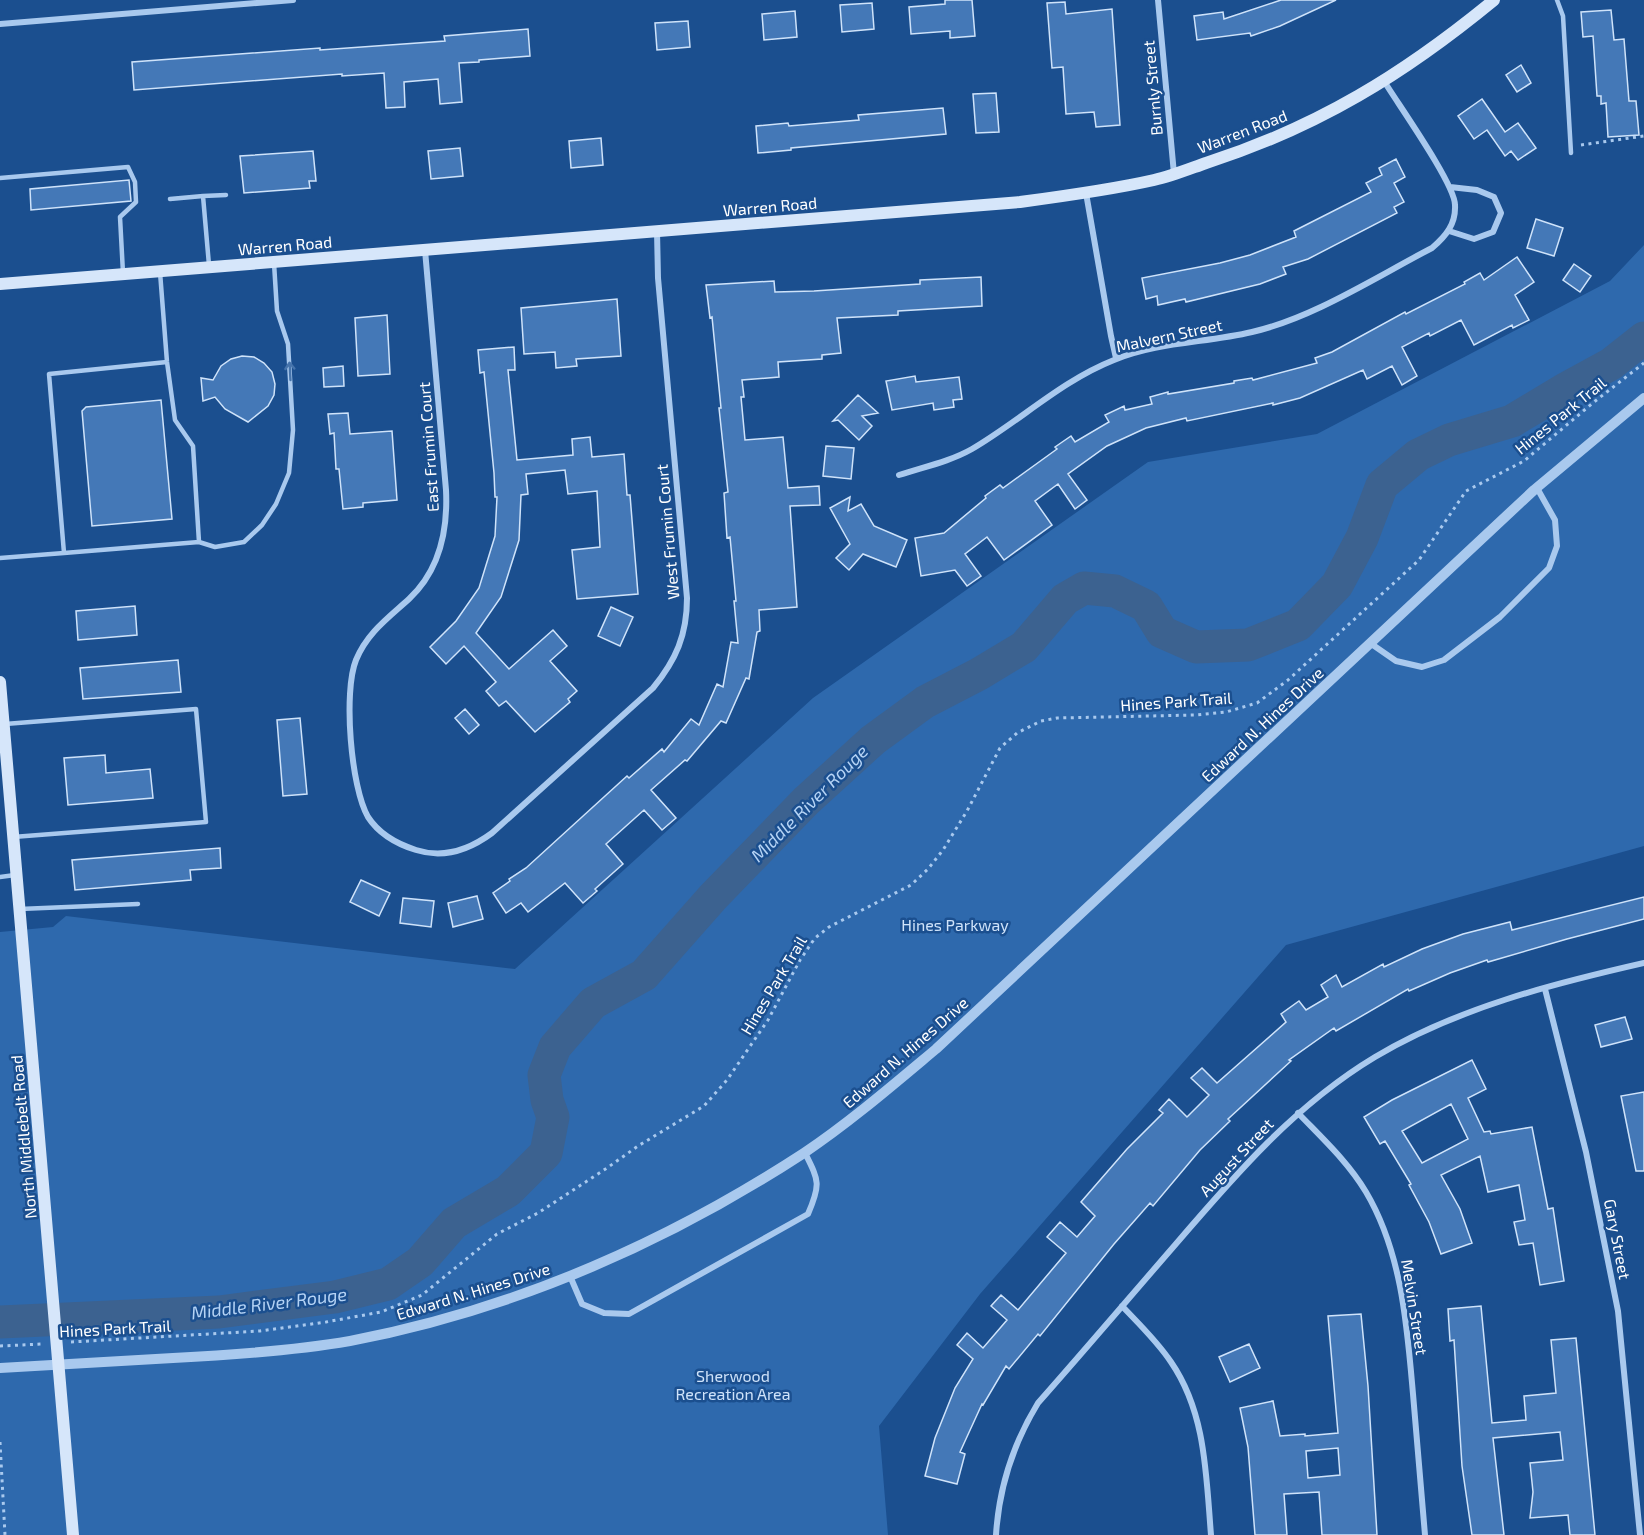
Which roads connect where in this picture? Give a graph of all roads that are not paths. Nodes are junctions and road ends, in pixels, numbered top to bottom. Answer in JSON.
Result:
{"nodes":[{"id":1,"x":293,"y":0,"type":"edge"},
{"id":2,"x":1158,"y":0,"type":"edge"},
{"id":3,"x":1494,"y":0,"type":"edge"},
{"id":4,"x":1557,"y":0,"type":"edge"},
{"id":5,"x":0,"y":24,"type":"edge"},
{"id":6,"x":1384,"y":81,"type":"junction"},
{"id":7,"x":1571,"y":153,"type":"dead end"},
{"id":8,"x":1174,"y":174,"type":"junction"},
{"id":9,"x":0,"y":178,"type":"edge"},
{"id":10,"x":1450,"y":187,"type":"junction"},
{"id":11,"x":1086,"y":193,"type":"junction"},
{"id":12,"x":226,"y":195,"type":"dead end"},
{"id":13,"x":203,"y":196,"type":"junction"},
{"id":14,"x":170,"y":199,"type":"dead end"},
{"id":15,"x":657,"y":231,"type":"junction"},
{"id":16,"x":1449,"y":231,"type":"junction"},
{"id":17,"x":425,"y":250,"type":"junction"},
{"id":18,"x":274,"y":262,"type":"junction"},
{"id":19,"x":210,"y":267,"type":"junction"},
{"id":20,"x":160,"y":272,"type":"junction"},
{"id":21,"x":124,"y":274,"type":"junction"},
{"id":22,"x":0,"y":284,"type":"edge"},
{"id":23,"x":1116,"y":358,"type":"junction"},
{"id":24,"x":167,"y":362,"type":"junction"},
{"id":25,"x":1644,"y":398,"type":"edge"},
{"id":26,"x":899,"y":475,"type":"dead end"},
{"id":27,"x":1537,"y":488,"type":"junction"},
{"id":28,"x":199,"y":542,"type":"junction"},
{"id":29,"x":64,"y":553,"type":"junction"},
{"id":30,"x":0,"y":558,"type":"edge"},
{"id":31,"x":1370,"y":644,"type":"junction"},
{"id":32,"x":0,"y":682,"type":"edge"},
{"id":33,"x":4,"y":724,"type":"junction"},
{"id":34,"x":554,"y":778,"type":"joint"},
{"id":35,"x":13,"y":837,"type":"junction"},
{"id":36,"x":17,"y":875,"type":"junction"},
{"id":37,"x":0,"y":877,"type":"edge"},
{"id":38,"x":138,"y":904,"type":"dead end"},
{"id":39,"x":20,"y":909,"type":"junction"},
{"id":40,"x":1644,"y":963,"type":"edge"},
{"id":41,"x":1545,"y":989,"type":"junction"},
{"id":42,"x":1298,"y":1113,"type":"junction"},
{"id":43,"x":804,"y":1152,"type":"junction"},
{"id":44,"x":570,"y":1276,"type":"junction"},
{"id":45,"x":1122,"y":1306,"type":"junction"},
{"id":46,"x":0,"y":1368,"type":"edge"},
{"id":47,"x":74,"y":1535,"type":"edge"},
{"id":48,"x":996,"y":1535,"type":"edge"},
{"id":49,"x":1211,"y":1535,"type":"edge"},
{"id":50,"x":1425,"y":1535,"type":"edge"},
{"id":51,"x":1640,"y":1535,"type":"edge"}],
"edges":[{"from":1,"to":5,"type":"street"},
{"from":2,"to":8,"type":"street","name":"Burnly Street"},
{"from":3,"to":6,"type":"main road","name":"Warren Road"},
{"from":4,"to":7,"type":"lane"},
{"from":6,"to":8,"type":"main road","name":"Warren Road"},
{"from":6,"to":10,"type":"street"},
{"from":8,"to":11,"type":"main road","name":"Warren Road"},
{"from":9,"to":21,"type":"lane"},
{"from":10,"to":16,"type":"street"},
{"from":10,"to":16,"type":"street"},
{"from":11,"to":15,"type":"main road","name":"Warren Road"},
{"from":11,"to":23,"type":"street"},
{"from":12,"to":13,"type":"lane"},
{"from":13,"to":14,"type":"lane"},
{"from":13,"to":19,"type":"lane"},
{"from":15,"to":17,"type":"main road","name":"Warren Road"},
{"from":15,"to":34,"type":"street","name":"West Frumin Court"},
{"from":16,"to":23,"type":"street","name":"Malvern Street"},
{"from":17,"to":18,"type":"main road","name":"Warren Road"},
{"from":17,"to":34,"type":"street","name":"East Frumin Court"},
{"from":18,"to":19,"type":"main road","name":"Warren Road"},
{"from":28,"to":18,"type":"lane","one_way":true},
{"from":19,"to":20,"type":"main road","name":"Warren Road"},
{"from":20,"to":21,"type":"main road","name":"Warren Road"},
{"from":20,"to":24,"type":"lane"},
{"from":21,"to":22,"type":"main road","name":"Warren Road"},
{"from":23,"to":26,"type":"street","name":"Malvern Street"},
{"from":24,"to":28,"type":"lane"},
{"from":24,"to":29,"type":"lane"},
{"from":25,"to":27,"type":"street","name":"Edward N. Hines Drive"},
{"from":27,"to":31,"type":"street","name":"Edward N. Hines Drive"},
{"from":27,"to":31,"type":"street"},
{"from":28,"to":29,"type":"lane"},
{"from":29,"to":30,"type":"lane"},
{"from":31,"to":43,"type":"street","name":"Edward N. Hines Drive"},
{"from":32,"to":33,"type":"main road","name":"North Middlebelt Road"},
{"from":33,"to":35,"type":"main road","name":"North Middlebelt Road"},
{"from":33,"to":35,"type":"lane"},
{"from":35,"to":36,"type":"main road","name":"North Middlebelt Road"},
{"from":36,"to":37,"type":"lane"},
{"from":36,"to":39,"type":"main road","name":"North Middlebelt Road"},
{"from":38,"to":39,"type":"lane"},
{"from":39,"to":47,"type":"main road","name":"North Middlebelt Road"},
{"from":40,"to":41,"type":"street","name":"August Street"},
{"from":41,"to":42,"type":"street","name":"August Street"},
{"from":41,"to":51,"type":"street","name":"Gary Street"},
{"from":42,"to":45,"type":"street","name":"August Street"},
{"from":42,"to":50,"type":"street","name":"Melvin Street"},
{"from":43,"to":44,"type":"street","name":"Edward N. Hines Drive"},
{"from":43,"to":44,"type":"street"},
{"from":44,"to":46,"type":"street","name":"Edward N. Hines Drive"},
{"from":45,"to":48,"type":"street","name":"August Street"},
{"from":45,"to":49,"type":"street"}]}
